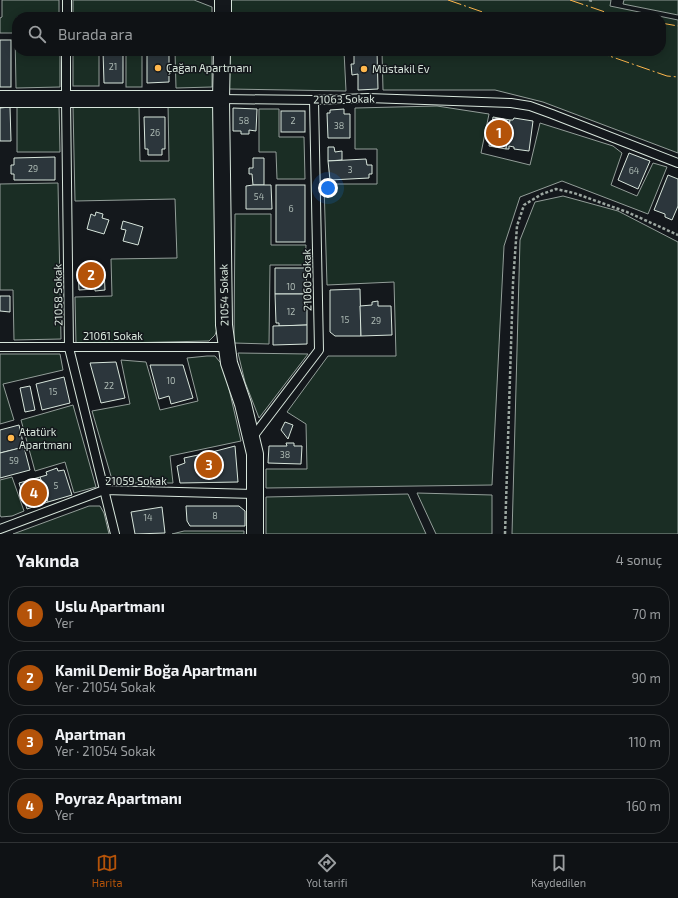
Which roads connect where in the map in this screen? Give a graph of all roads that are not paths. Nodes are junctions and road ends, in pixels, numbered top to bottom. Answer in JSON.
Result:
{"nodes":[{"id":1,"x":67,"y":0,"type":"edge"},
{"id":2,"x":223,"y":0,"type":"edge"},
{"id":3,"x":67,"y":12,"type":"edge"},
{"id":4,"x":223,"y":12,"type":"edge"},
{"id":5,"x":66,"y":56,"type":"edge"},
{"id":6,"x":222,"y":56,"type":"edge"},
{"id":7,"x":0,"y":99,"type":"edge"},
{"id":8,"x":66,"y":99,"type":"junction"},
{"id":9,"x":221,"y":99,"type":"junction"},
{"id":10,"x":314,"y":100,"type":"junction"},
{"id":11,"x":678,"y":163,"type":"edge"},
{"id":12,"x":0,"y":347,"type":"edge"},
{"id":13,"x":226,"y":347,"type":"junction"},
{"id":14,"x":69,"y":348,"type":"junction"},
{"id":15,"x":252,"y":438,"type":"junction"},
{"id":16,"x":104,"y":490,"type":"junction"},
{"id":17,"x":254,"y":494,"type":"junction"},
{"id":18,"x":0,"y":528,"type":"edge"},
{"id":19,"x":115,"y":534,"type":"edge"},
{"id":20,"x":255,"y":534,"type":"edge"}],
"edges":[{"from":1,"to":3,"type":"lane"},
{"from":2,"to":4,"type":"street"},
{"from":5,"to":8,"type":"lane","name":"21058 Sokak"},
{"from":6,"to":9,"type":"street","name":"21054 Sokak"},
{"from":7,"to":8,"type":"street","name":"21063 Sokak"},
{"from":8,"to":9,"type":"street","name":"21063 Sokak"},
{"from":8,"to":14,"type":"lane","name":"21058 Sokak"},
{"from":9,"to":10,"type":"lane","name":"21063 Sokak"},
{"from":9,"to":13,"type":"street","name":"21054 Sokak"},
{"from":10,"to":11,"type":"lane","name":"21063 Sokak"},
{"from":10,"to":15,"type":"lane","name":"21060 Sokak"},
{"from":12,"to":14,"type":"lane","name":"21061 Sokak"},
{"from":13,"to":14,"type":"lane","name":"21061 Sokak"},
{"from":13,"to":15,"type":"street","name":"21054 Sokak"},
{"from":14,"to":16,"type":"lane","name":"21058 Sokak"},
{"from":15,"to":17,"type":"street","name":"21054 Sokak"},
{"from":16,"to":17,"type":"lane","name":"21059 Sokak"},
{"from":16,"to":18,"type":"lane","name":"21059 Sokak"},
{"from":16,"to":19,"type":"lane","name":"21058 Sokak"},
{"from":17,"to":20,"type":"street","name":"21054 Sokak"}]}
